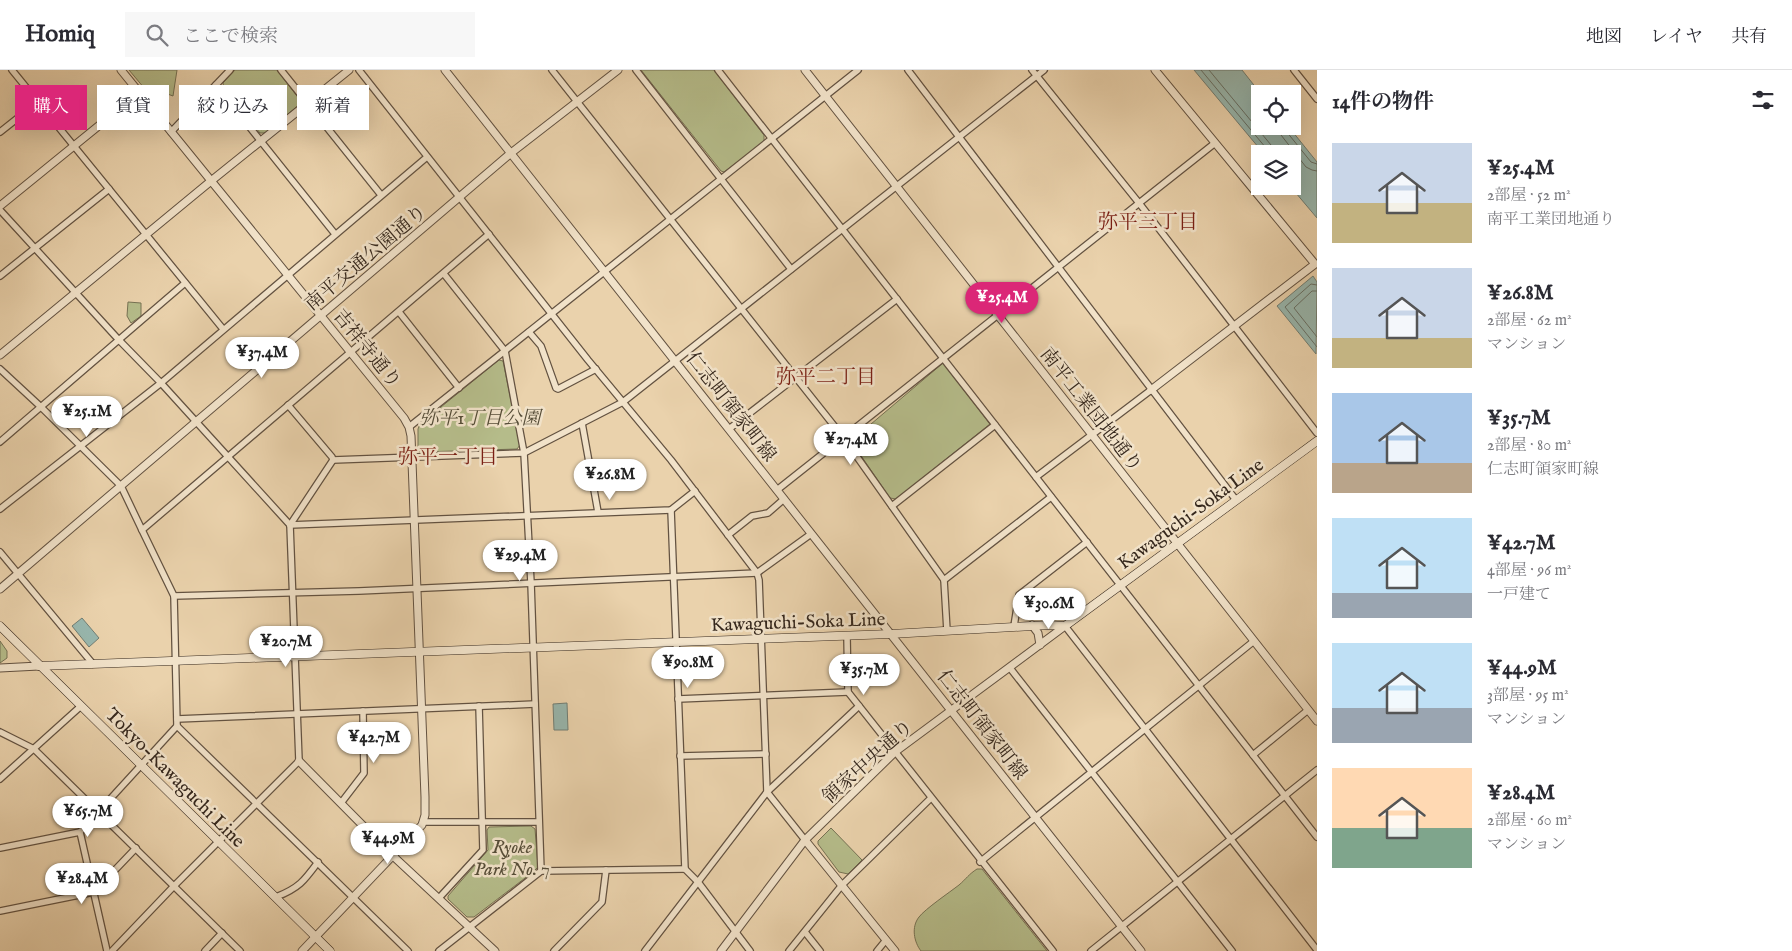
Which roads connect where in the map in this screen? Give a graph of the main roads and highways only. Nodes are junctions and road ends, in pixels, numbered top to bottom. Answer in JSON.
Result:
{"nodes":[{"id":1,"x":1317,"y":441,"type":"edge"},
{"id":2,"x":0,"y":626,"type":"edge"},
{"id":3,"x":39,"y":666,"type":"junction"},
{"id":4,"x":330,"y":951,"type":"edge"}],
"edges":[{"from":1,"to":3,"type":"main road","name":"Kawaguchi-Soka Line"},
{"from":2,"to":3,"type":"main road","name":"Tokyo-Kawaguchi Line"},
{"from":3,"to":4,"type":"main road","name":"Tokyo-Kawaguchi Line"}]}
